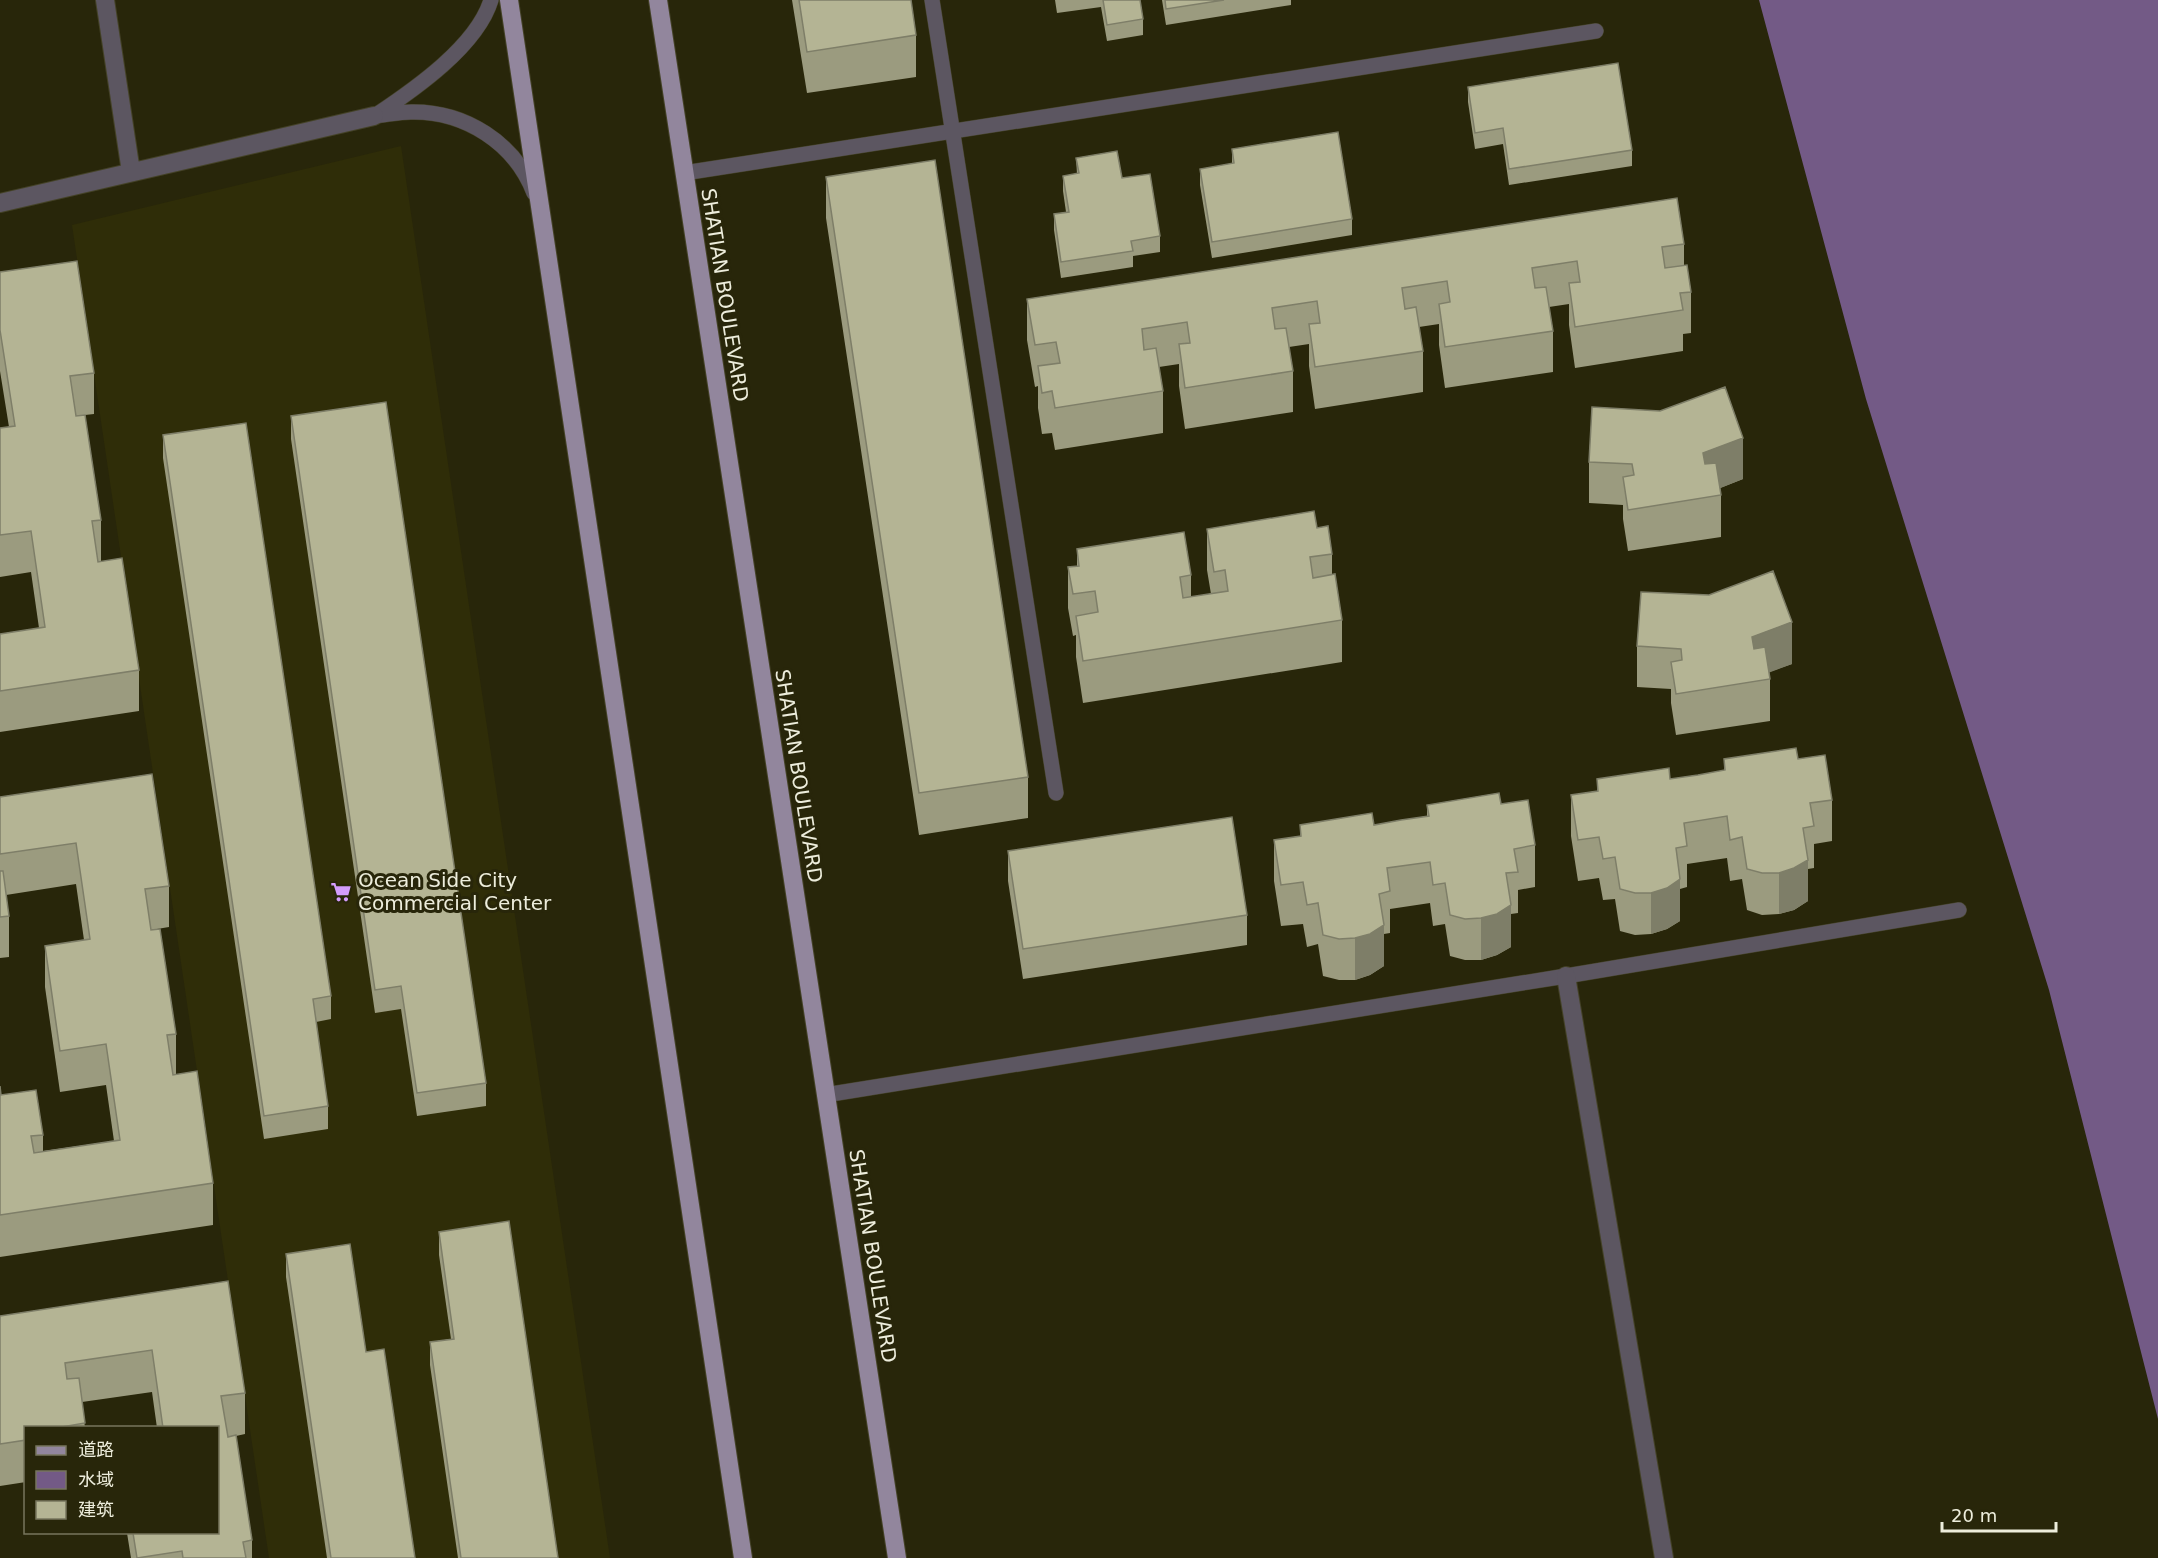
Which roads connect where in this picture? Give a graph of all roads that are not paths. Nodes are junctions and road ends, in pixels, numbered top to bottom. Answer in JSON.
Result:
{"nodes":[{"id":1,"x":105,"y":0,"type":"edge"},
{"id":2,"x":491,"y":0,"type":"edge"},
{"id":3,"x":509,"y":0,"type":"edge"},
{"id":4,"x":658,"y":0,"type":"edge"},
{"id":5,"x":932,"y":0,"type":"edge"},
{"id":6,"x":1596,"y":31,"type":"dead end"},
{"id":7,"x":374,"y":116,"type":"junction"},
{"id":8,"x":953,"y":131,"type":"junction"},
{"id":9,"x":131,"y":172,"type":"junction"},
{"id":10,"x":684,"y":173,"type":"junction"},
{"id":11,"x":0,"y":203,"type":"edge"},
{"id":12,"x":541,"y":211,"type":"junction"},
{"id":13,"x":1056,"y":793,"type":"dead end"},
{"id":14,"x":1959,"y":910,"type":"dead end"},
{"id":15,"x":1566,"y":976,"type":"junction"},
{"id":16,"x":825,"y":1095,"type":"junction"},
{"id":17,"x":743,"y":1558,"type":"edge"},
{"id":18,"x":897,"y":1558,"type":"edge"},
{"id":19,"x":1664,"y":1558,"type":"edge"}],
"edges":[{"from":1,"to":9,"type":"street"},
{"from":2,"to":7,"type":"lane"},
{"from":3,"to":12,"type":"main road"},
{"from":4,"to":10,"type":"main road","name":"SHATIAN BOULEVARD"},
{"from":5,"to":8,"type":"lane"},
{"from":6,"to":8,"type":"lane"},
{"from":7,"to":9,"type":"street"},
{"from":7,"to":12,"type":"lane"},
{"from":8,"to":10,"type":"lane"},
{"from":8,"to":13,"type":"lane"},
{"from":9,"to":11,"type":"street"},
{"from":10,"to":16,"type":"main road","name":"SHATIAN BOULEVARD"},
{"from":12,"to":17,"type":"main road"},
{"from":14,"to":15,"type":"lane"},
{"from":15,"to":16,"type":"lane"},
{"from":15,"to":19,"type":"street"},
{"from":16,"to":18,"type":"main road","name":"SHATIAN BOULEVARD"}]}
